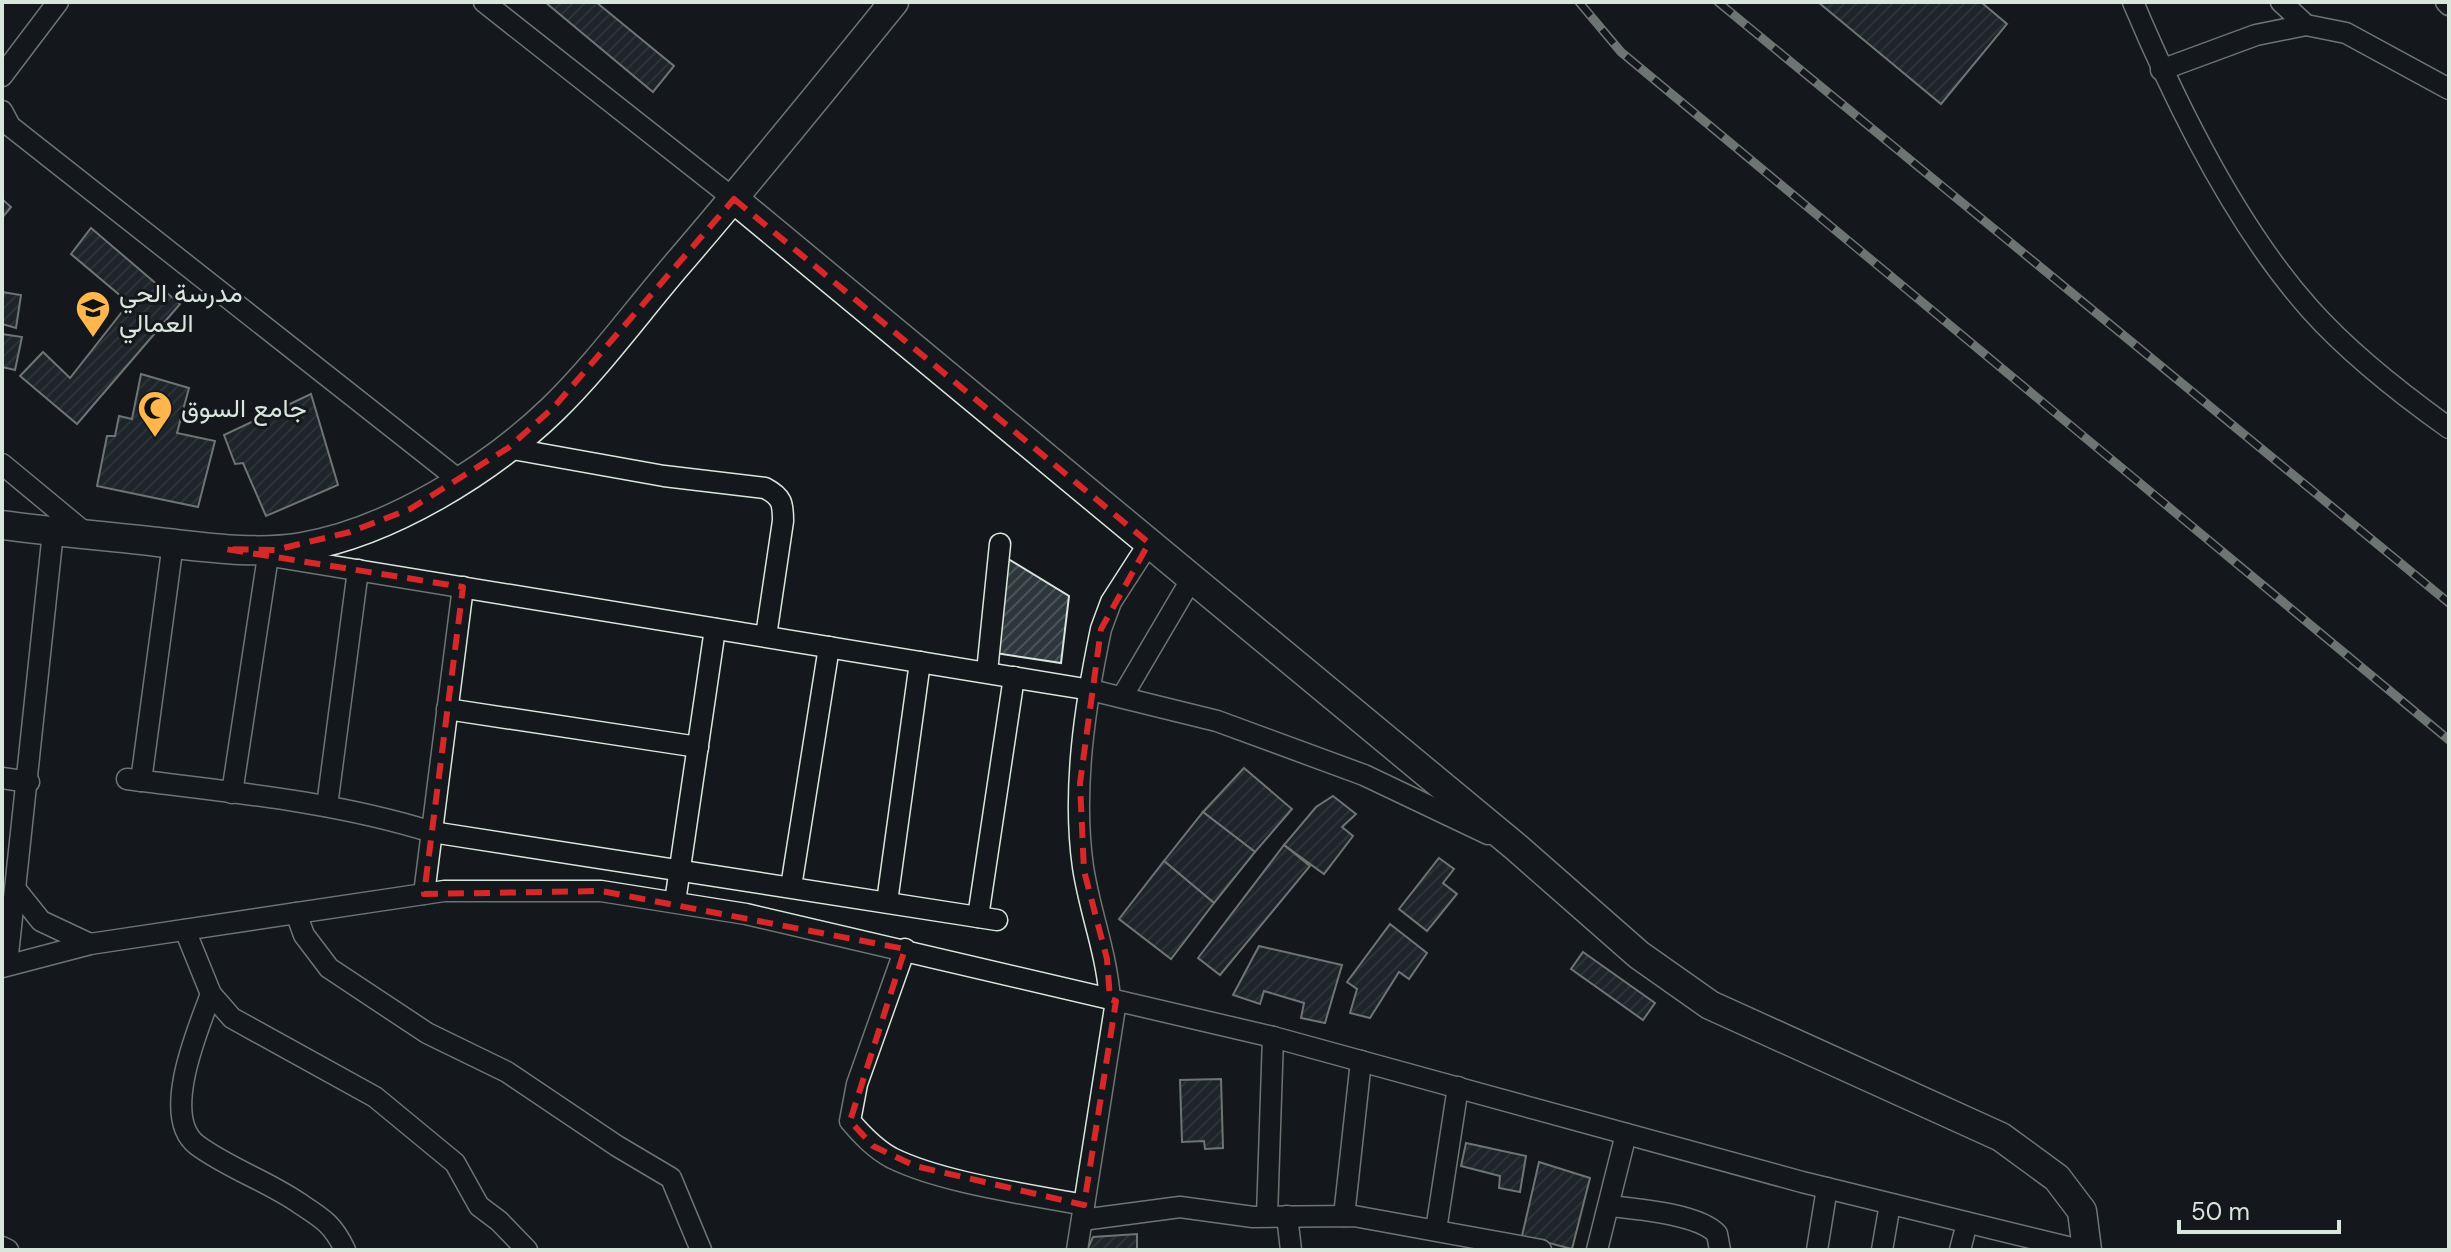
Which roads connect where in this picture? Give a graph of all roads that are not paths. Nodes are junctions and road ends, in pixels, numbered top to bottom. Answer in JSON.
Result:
{"nodes":[{"id":1,"x":58,"y":2,"type":"edge"},
{"id":2,"x":484,"y":2,"type":"edge"},
{"id":3,"x":894,"y":2,"type":"edge"},
{"id":4,"x":2133,"y":2,"type":"edge"},
{"id":5,"x":2281,"y":2,"type":"edge"},
{"id":6,"x":2306,"y":25,"type":"junction"},
{"id":7,"x":2161,"y":70,"type":"junction"},
{"id":8,"x":2,"y":76,"type":"edge"},
{"id":9,"x":2449,"y":89,"type":"edge"},
{"id":10,"x":5,"y":124,"type":"edge"},
{"id":11,"x":734,"y":199,"type":"junction"},
{"id":12,"x":2449,"y":428,"type":"edge"},
{"id":13,"x":508,"y":448,"type":"junction"},
{"id":14,"x":2,"y":464,"type":"edge"},
{"id":15,"x":459,"y":480,"type":"junction"},
{"id":16,"x":2,"y":525,"type":"edge"},
{"id":17,"x":53,"y":532,"type":"junction"},
{"id":18,"x":89,"y":536,"type":"junction"},
{"id":19,"x":173,"y":543,"type":"junction"},
{"id":20,"x":1149,"y":543,"type":"junction"},
{"id":21,"x":1000,"y":544,"type":"dead end"},
{"id":22,"x":225,"y":549,"type":"junction"},
{"id":23,"x":268,"y":556,"type":"junction"},
{"id":24,"x":358,"y":570,"type":"junction"},
{"id":25,"x":1192,"y":578,"type":"junction"},
{"id":26,"x":463,"y":587,"type":"junction"},
{"id":27,"x":715,"y":629,"type":"junction"},
{"id":28,"x":766,"y":636,"type":"junction"},
{"id":29,"x":829,"y":647,"type":"junction"},
{"id":30,"x":920,"y":662,"type":"junction"},
{"id":31,"x":987,"y":672,"type":"junction"},
{"id":32,"x":1014,"y":677,"type":"junction"},
{"id":33,"x":1091,"y":690,"type":"junction"},
{"id":34,"x":1122,"y":697,"type":"junction"},
{"id":35,"x":447,"y":709,"type":"junction"},
{"id":36,"x":698,"y":747,"type":"junction"},
{"id":37,"x":2,"y":778,"type":"edge"},
{"id":38,"x":29,"y":782,"type":"junction"},
{"id":39,"x":232,"y":793,"type":"junction"},
{"id":40,"x":327,"y":806,"type":"junction"},
{"id":41,"x":432,"y":832,"type":"junction"},
{"id":42,"x":1516,"y":847,"type":"junction"},
{"id":43,"x":680,"y":869,"type":"junction"},
{"id":44,"x":791,"y":887,"type":"junction"},
{"id":45,"x":17,"y":891,"type":"junction"},
{"id":46,"x":424,"y":894,"type":"junction"},
{"id":47,"x":675,"y":902,"type":"junction"},
{"id":48,"x":887,"y":902,"type":"junction"},
{"id":49,"x":296,"y":913,"type":"junction"},
{"id":50,"x":6,"y":925,"type":"edge"},
{"id":51,"x":185,"y":930,"type":"junction"},
{"id":52,"x":90,"y":944,"type":"junction"},
{"id":53,"x":905,"y":949,"type":"junction"},
{"id":54,"x":4,"y":965,"type":"edge"},
{"id":55,"x":211,"y":994,"type":"junction"},
{"id":56,"x":1113,"y":1000,"type":"junction"},
{"id":57,"x":1273,"y":1037,"type":"junction"},
{"id":58,"x":1361,"y":1061,"type":"junction"},
{"id":59,"x":1458,"y":1087,"type":"junction"},
{"id":60,"x":1626,"y":1134,"type":"junction"},
{"id":61,"x":1827,"y":1188,"type":"junction"},
{"id":62,"x":1890,"y":1204,"type":"junction"},
{"id":63,"x":1610,"y":1206,"type":"junction"},
{"id":64,"x":1083,"y":1212,"type":"junction"},
{"id":65,"x":1277,"y":1216,"type":"junction"},
{"id":66,"x":1344,"y":1216,"type":"junction"},
{"id":67,"x":1967,"y":1223,"type":"junction"},
{"id":68,"x":1447,"y":1238,"type":"edge"},
{"id":69,"x":2,"y":1247,"type":"edge"},
{"id":70,"x":8,"y":1250,"type":"edge"},
{"id":71,"x":345,"y":1250,"type":"edge"},
{"id":72,"x":527,"y":1250,"type":"edge"},
{"id":73,"x":701,"y":1250,"type":"edge"},
{"id":74,"x":1077,"y":1250,"type":"edge"},
{"id":75,"x":1291,"y":1250,"type":"edge"},
{"id":76,"x":1541,"y":1250,"type":"edge"},
{"id":77,"x":1597,"y":1250,"type":"edge"},
{"id":78,"x":1720,"y":1250,"type":"edge"},
{"id":79,"x":1817,"y":1250,"type":"edge"},
{"id":80,"x":1882,"y":1250,"type":"edge"},
{"id":81,"x":1960,"y":1250,"type":"edge"},
{"id":82,"x":2080,"y":1250,"type":"edge"},
{"id":83,"x":2087,"y":1250,"type":"edge"}],
"edges":[{"from":1,"to":8,"type":"street"},
{"from":2,"to":11,"type":"street"},
{"from":3,"to":11,"type":"street"},
{"from":4,"to":7,"type":"street"},
{"from":5,"to":6,"type":"street"},
{"from":6,"to":7,"type":"street"},
{"from":6,"to":9,"type":"street"},
{"from":7,"to":12,"type":"street"},
{"from":10,"to":15,"type":"street"},
{"from":11,"to":13,"type":"street"},
{"from":11,"to":20,"type":"street"},
{"from":13,"to":15,"type":"street"},
{"from":13,"to":28,"type":"street"},
{"from":14,"to":18,"type":"street"},
{"from":15,"to":22,"type":"street"},
{"from":16,"to":17,"type":"street"},
{"from":17,"to":18,"type":"street"},
{"from":17,"to":38,"type":"street"},
{"from":18,"to":19,"type":"street"},
{"from":19,"to":22,"type":"street"},
{"from":19,"to":39,"type":"street"},
{"from":20,"to":25,"type":"street"},
{"from":20,"to":33,"type":"street"},
{"from":21,"to":31,"type":"street"},
{"from":22,"to":23,"type":"street"},
{"from":23,"to":24,"type":"street"},
{"from":23,"to":39,"type":"street"},
{"from":24,"to":26,"type":"street"},
{"from":24,"to":40,"type":"street"},
{"from":25,"to":34,"type":"street"},
{"from":25,"to":42,"type":"street"},
{"from":26,"to":27,"type":"street"},
{"from":26,"to":35,"type":"street"},
{"from":27,"to":28,"type":"street"},
{"from":27,"to":36,"type":"street"},
{"from":28,"to":29,"type":"street"},
{"from":29,"to":30,"type":"street"},
{"from":29,"to":44,"type":"street"},
{"from":30,"to":31,"type":"street"},
{"from":30,"to":48,"type":"street"},
{"from":31,"to":32,"type":"street"},
{"from":32,"to":33,"type":"street"},
{"from":32,"to":48,"type":"street"},
{"from":33,"to":34,"type":"street"},
{"from":33,"to":56,"type":"street"},
{"from":34,"to":42,"type":"street"},
{"from":35,"to":36,"type":"street"},
{"from":35,"to":41,"type":"street"},
{"from":36,"to":43,"type":"street"},
{"from":37,"to":38,"type":"street"},
{"from":38,"to":45,"type":"street"},
{"from":39,"to":40,"type":"street"},
{"from":40,"to":41,"type":"street"},
{"from":41,"to":43,"type":"street"},
{"from":41,"to":46,"type":"street"},
{"from":42,"to":83,"type":"street"},
{"from":43,"to":44,"type":"street"},
{"from":43,"to":47,"type":"street"},
{"from":44,"to":48,"type":"street"},
{"from":45,"to":50,"type":"street"},
{"from":45,"to":52,"type":"street"},
{"from":46,"to":47,"type":"street"},
{"from":46,"to":49,"type":"street"},
{"from":47,"to":53,"type":"street"},
{"from":49,"to":51,"type":"street"},
{"from":49,"to":73,"type":"street"},
{"from":50,"to":54,"type":"street"},
{"from":51,"to":52,"type":"street"},
{"from":51,"to":55,"type":"street"},
{"from":52,"to":54,"type":"street"},
{"from":53,"to":56,"type":"street"},
{"from":53,"to":64,"type":"street"},
{"from":55,"to":71,"type":"street"},
{"from":55,"to":72,"type":"street"},
{"from":56,"to":57,"type":"street"},
{"from":56,"to":64,"type":"street"},
{"from":57,"to":58,"type":"street"},
{"from":57,"to":65,"type":"street"},
{"from":58,"to":59,"type":"street"},
{"from":58,"to":66,"type":"street"},
{"from":59,"to":60,"type":"street"},
{"from":59,"to":68,"type":"street"},
{"from":60,"to":61,"type":"street"},
{"from":60,"to":63,"type":"street"},
{"from":61,"to":62,"type":"street"},
{"from":61,"to":79,"type":"street"},
{"from":62,"to":67,"type":"street"},
{"from":62,"to":80,"type":"street"},
{"from":63,"to":77,"type":"street"},
{"from":63,"to":78,"type":"street"},
{"from":64,"to":65,"type":"street"},
{"from":64,"to":74,"type":"street"},
{"from":65,"to":66,"type":"street"},
{"from":65,"to":75,"type":"street"},
{"from":66,"to":68,"type":"street"},
{"from":67,"to":81,"type":"street"},
{"from":67,"to":82,"type":"street"},
{"from":68,"to":76,"type":"street"},
{"from":69,"to":70,"type":"street"}]}
